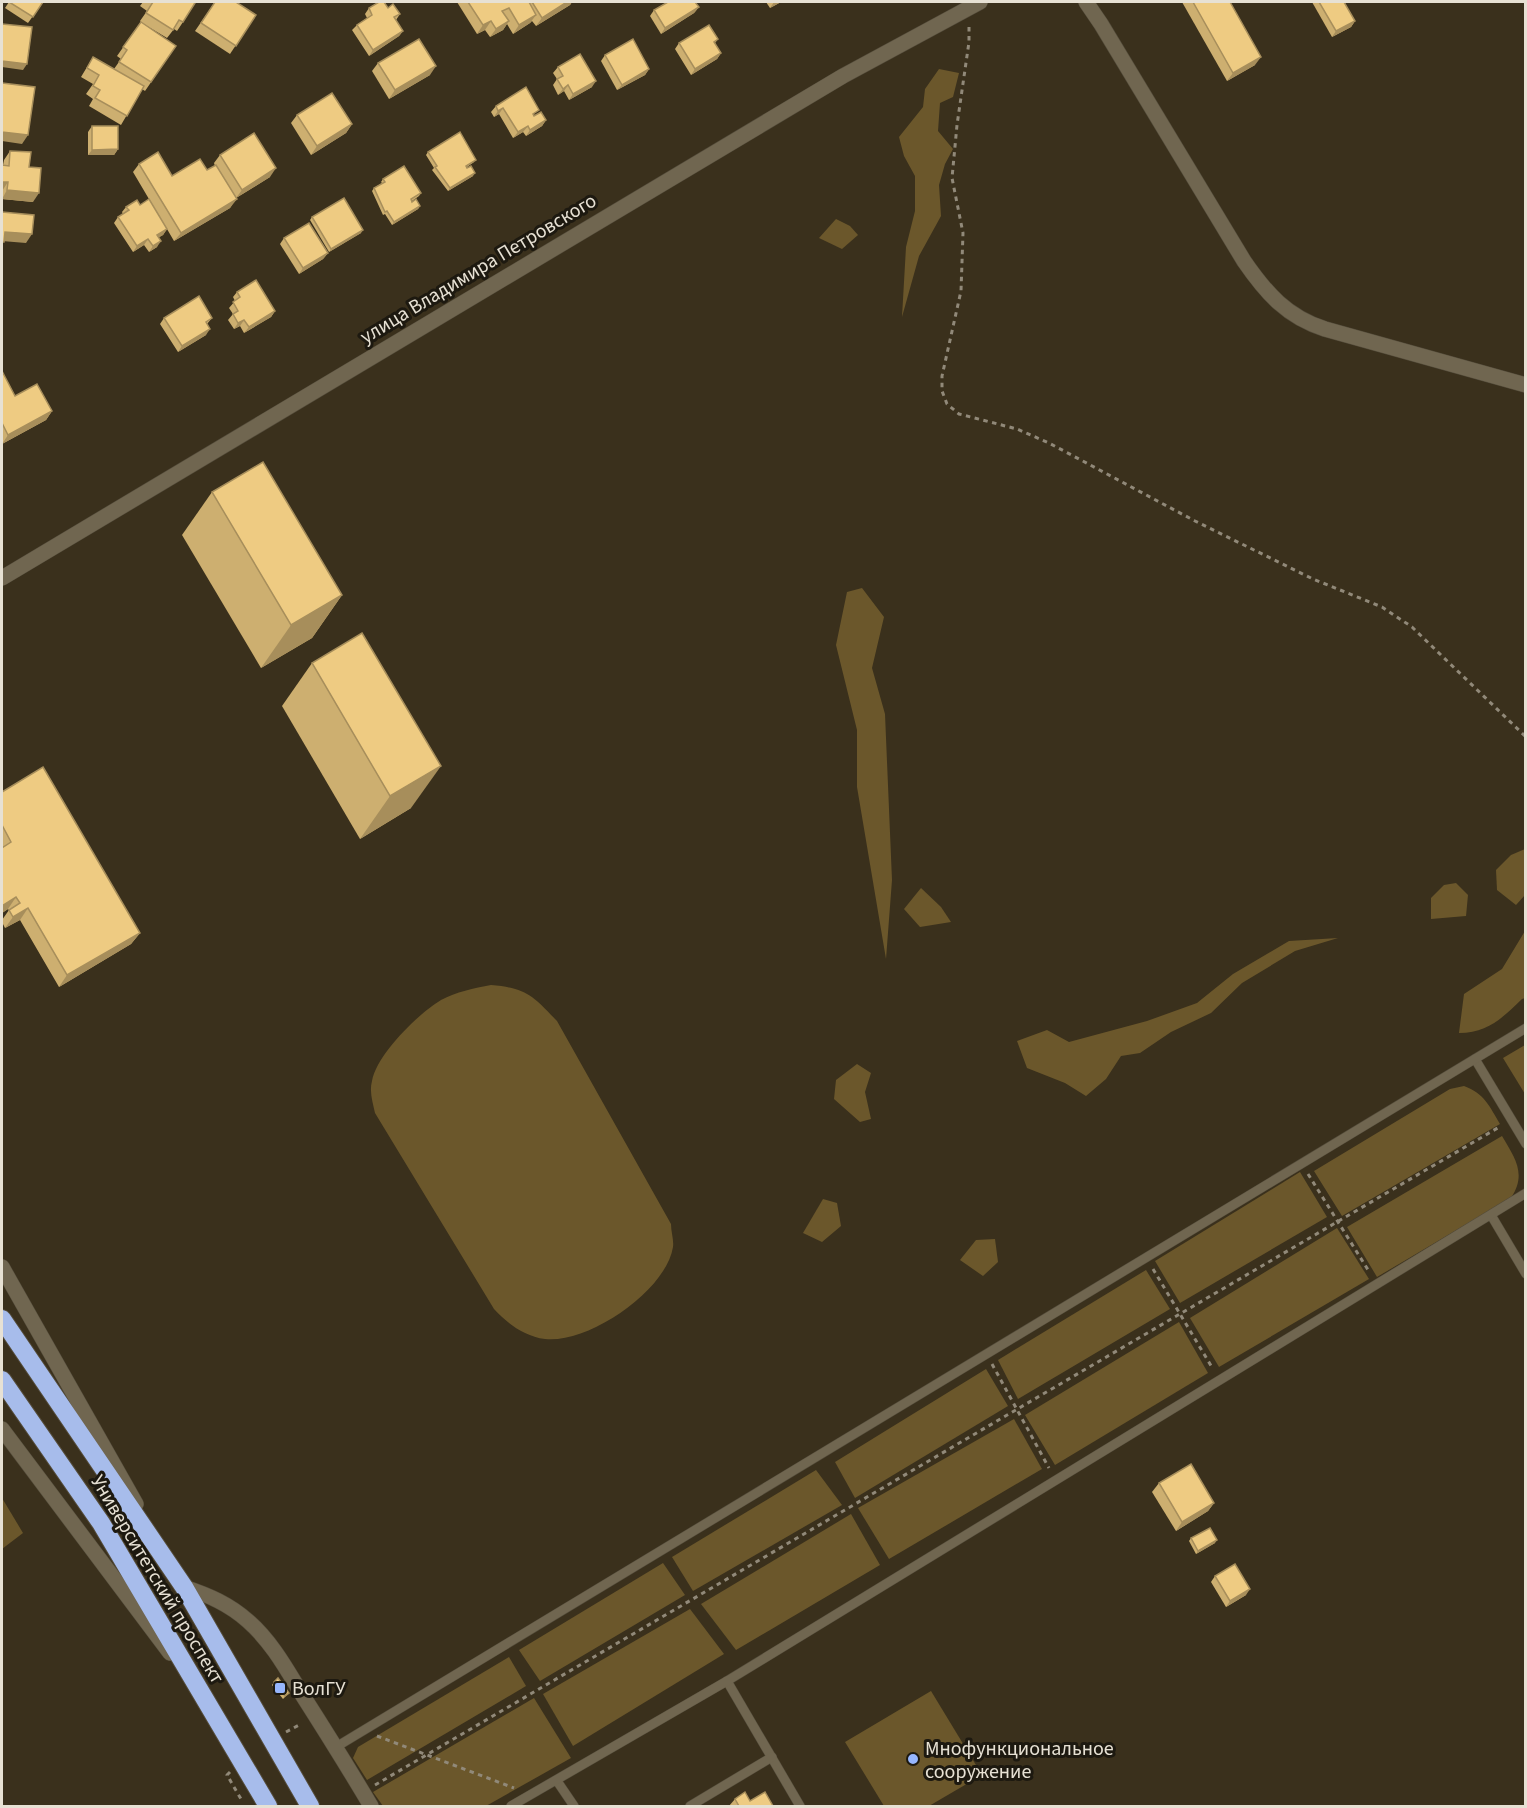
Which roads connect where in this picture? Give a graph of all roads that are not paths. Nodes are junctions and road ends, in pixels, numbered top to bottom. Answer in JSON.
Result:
{"nodes":[{"id":1,"x":1086,"y":2,"type":"edge"},
{"id":2,"x":974,"y":4,"type":"edge"},
{"id":3,"x":1526,"y":385,"type":"edge"},
{"id":4,"x":2,"y":578,"type":"edge"},
{"id":5,"x":1526,"y":1028,"type":"edge"},
{"id":6,"x":1475,"y":1059,"type":"junction"},
{"id":7,"x":1526,"y":1144,"type":"edge"},
{"id":8,"x":1526,"y":1193,"type":"edge"},
{"id":9,"x":1491,"y":1215,"type":"junction"},
{"id":10,"x":2,"y":1267,"type":"edge"},
{"id":11,"x":1526,"y":1274,"type":"edge"},
{"id":12,"x":2,"y":1319,"type":"edge"},
{"id":13,"x":2,"y":1380,"type":"edge"},
{"id":14,"x":2,"y":1429,"type":"edge"},
{"id":15,"x":184,"y":1587,"type":"junction"},
{"id":16,"x":727,"y":1681,"type":"junction"},
{"id":17,"x":206,"y":1701,"type":"junction"},
{"id":18,"x":336,"y":1747,"type":"junction"},
{"id":19,"x":772,"y":1757,"type":"junction"},
{"id":20,"x":557,"y":1781,"type":"junction"},
{"id":21,"x":268,"y":1806,"type":"edge"},
{"id":22,"x":310,"y":1806,"type":"edge"},
{"id":23,"x":370,"y":1806,"type":"edge"},
{"id":24,"x":511,"y":1806,"type":"edge"},
{"id":25,"x":574,"y":1806,"type":"edge"},
{"id":26,"x":690,"y":1806,"type":"edge"},
{"id":27,"x":800,"y":1806,"type":"edge"}],
"edges":[{"from":1,"to":3,"type":"street"},
{"from":2,"to":4,"type":"street","name":"улица Владимира Петровского"},
{"from":5,"to":6,"type":"lane"},
{"from":6,"to":7,"type":"lane"},
{"from":6,"to":18,"type":"lane"},
{"from":8,"to":9,"type":"lane"},
{"from":9,"to":11,"type":"lane"},
{"from":9,"to":16,"type":"lane"},
{"from":10,"to":15,"type":"street","name":"Университетский проспект"},
{"from":12,"to":15,"type":"highway","name":"Университетский проспект"},
{"from":13,"to":17,"type":"highway","name":"Университетский проспект"},
{"from":14,"to":17,"type":"street"},
{"from":15,"to":18,"type":"street"},
{"from":15,"to":22,"type":"highway","name":"Университетский проспект"},
{"from":16,"to":19,"type":"lane"},
{"from":16,"to":20,"type":"lane"},
{"from":17,"to":21,"type":"highway","name":"Университетский проспект"},
{"from":18,"to":23,"type":"street"},
{"from":19,"to":26,"type":"lane"},
{"from":19,"to":27,"type":"lane"},
{"from":20,"to":24,"type":"lane"},
{"from":20,"to":25,"type":"lane"}]}
